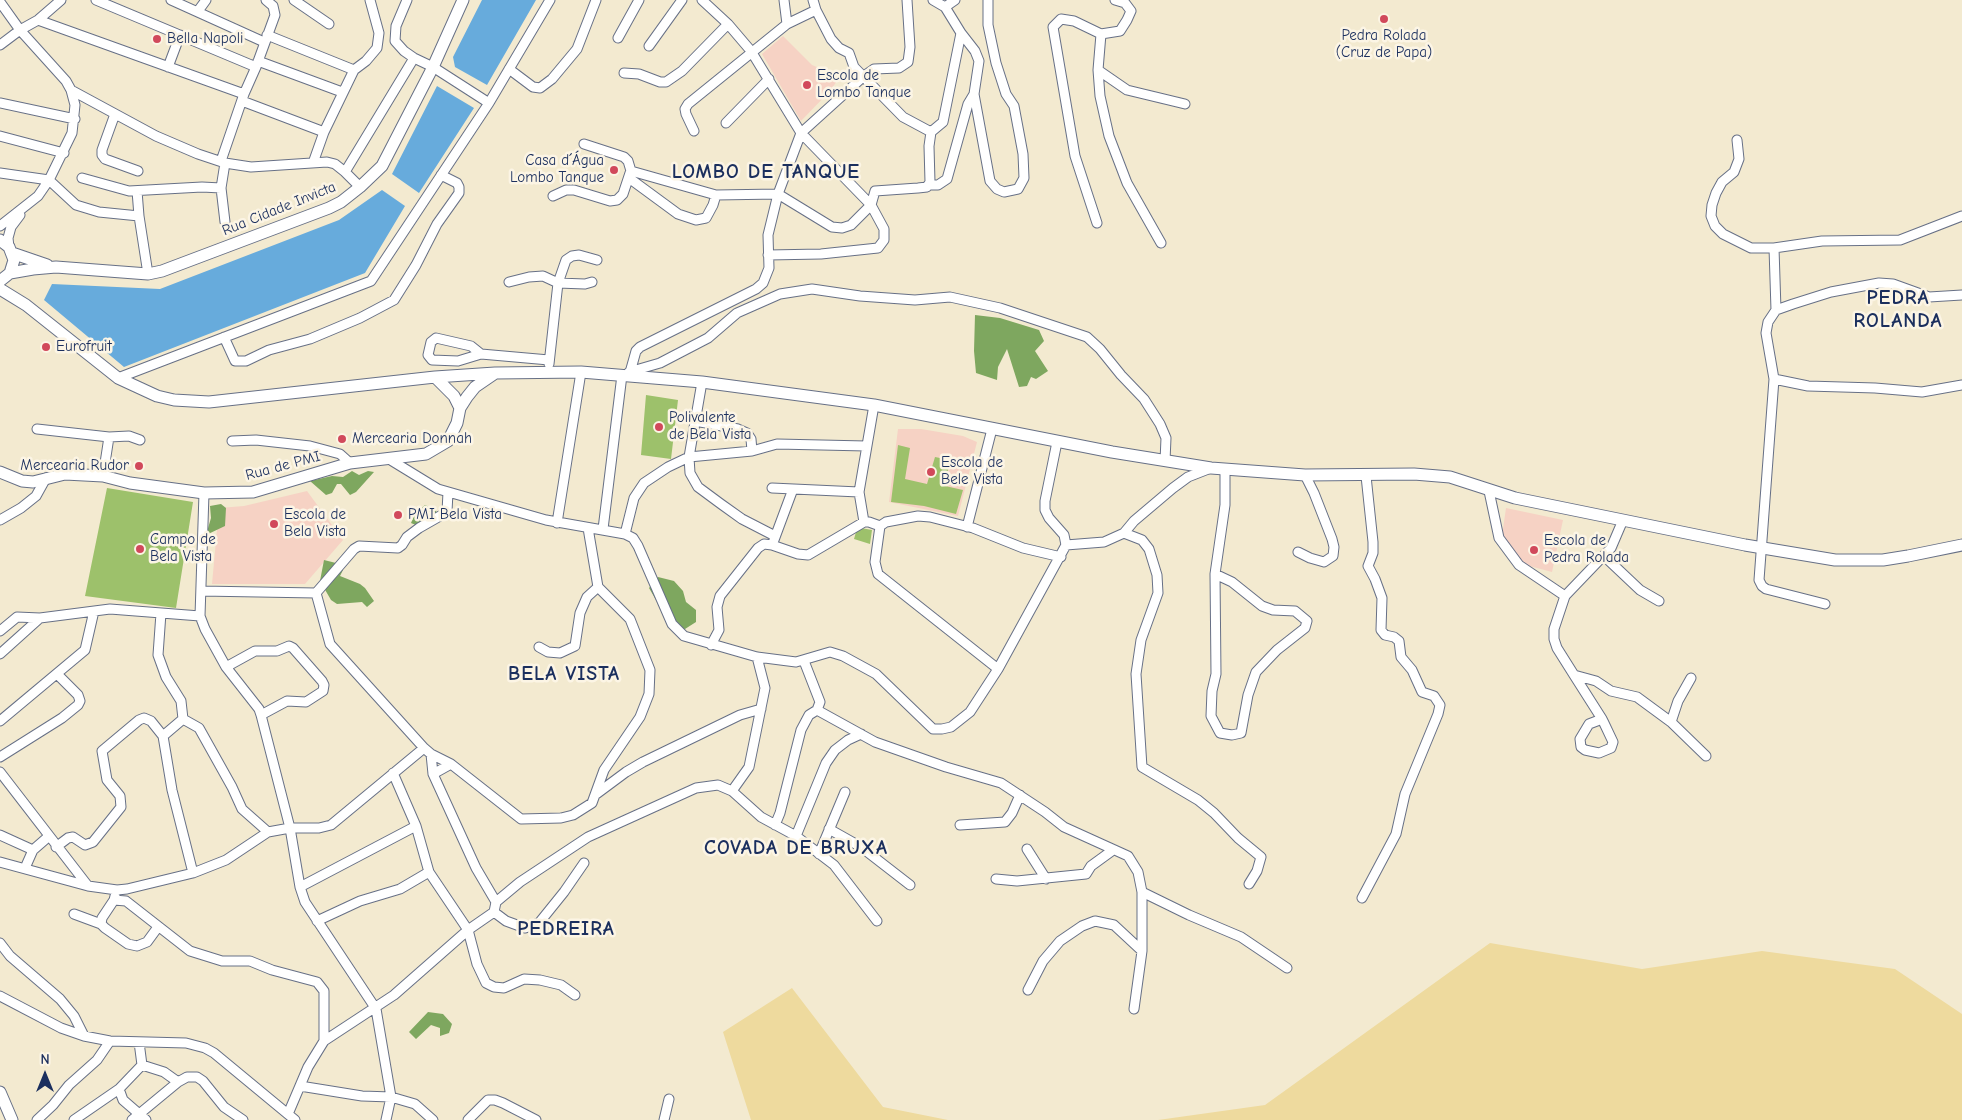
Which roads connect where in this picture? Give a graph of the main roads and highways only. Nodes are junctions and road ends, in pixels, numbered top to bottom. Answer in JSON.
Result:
{"nodes":[{"id":1,"x":463,"y":0,"type":"edge"},
{"id":2,"x":7,"y":247,"type":"edge"},
{"id":3,"x":56,"y":268,"type":"junction"},
{"id":4,"x":5,"y":277,"type":"edge"},
{"id":5,"x":0,"y":289,"type":"edge"},
{"id":6,"x":26,"y":305,"type":"junction"},
{"id":7,"x":495,"y":373,"type":"junction"},
{"id":8,"x":435,"y":377,"type":"junction"},
{"id":9,"x":460,"y":408,"type":"junction"},
{"id":10,"x":0,"y":472,"type":"edge"},
{"id":11,"x":1962,"y":545,"type":"edge"},
{"id":12,"x":0,"y":1092,"type":"edge"},
{"id":13,"x":12,"y":1120,"type":"edge"}],
"edges":[{"from":1,"to":3,"type":"main road","name":"Rua Cidade Invicta"},
{"from":2,"to":3,"type":"main road","name":"Rua Cidade Invicta"},
{"from":2,"to":4,"type":"main road"},
{"from":3,"to":4,"type":"main road","name":"Rua Cidade Invicta"},
{"from":4,"to":6,"type":"main road"},
{"from":5,"to":6,"type":"main road"},
{"from":6,"to":8,"type":"main road"},
{"from":7,"to":8,"type":"main road"},
{"from":7,"to":9,"type":"main road","name":"Rua de PMI"},
{"from":7,"to":11,"type":"main road"},
{"from":8,"to":9,"type":"main road"},
{"from":9,"to":10,"type":"main road","name":"Rua de PMI"},
{"from":12,"to":13,"type":"main road"}]}
